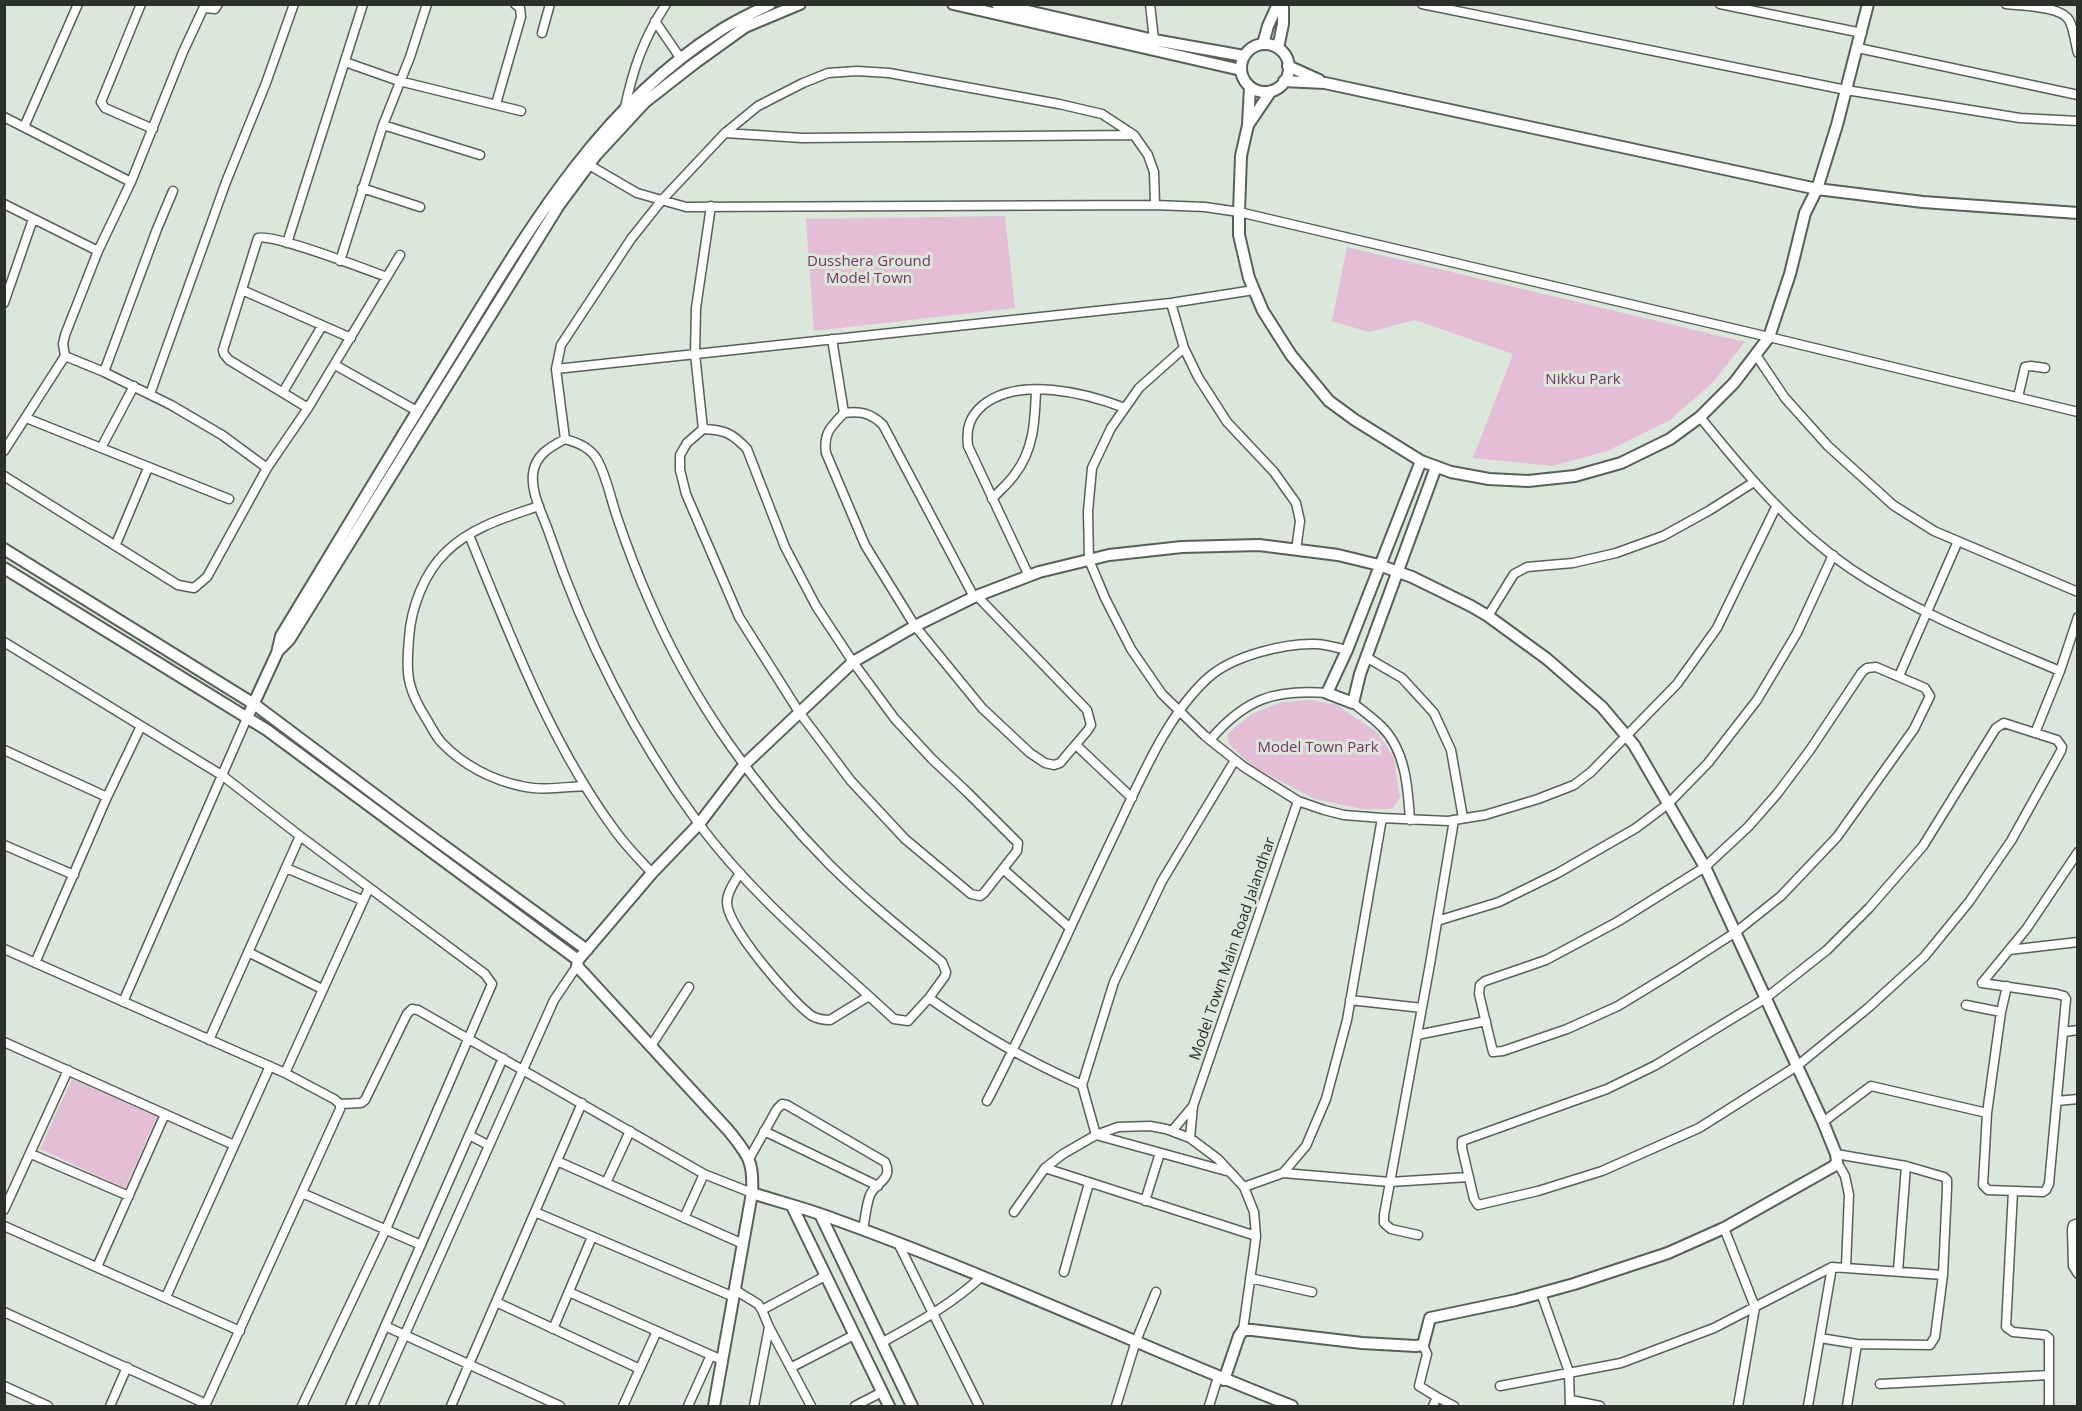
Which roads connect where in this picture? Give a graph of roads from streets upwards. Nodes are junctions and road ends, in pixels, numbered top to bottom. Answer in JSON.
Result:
{"nodes":[{"id":1,"x":78,"y":4,"type":"edge"},
{"id":2,"x":141,"y":4,"type":"edge"},
{"id":3,"x":218,"y":4,"type":"edge"},
{"id":4,"x":294,"y":4,"type":"edge"},
{"id":5,"x":363,"y":4,"type":"edge"},
{"id":6,"x":427,"y":4,"type":"edge"},
{"id":7,"x":514,"y":4,"type":"edge"},
{"id":8,"x":550,"y":4,"type":"edge"},
{"id":9,"x":666,"y":4,"type":"edge"},
{"id":10,"x":770,"y":4,"type":"edge"},
{"id":11,"x":800,"y":4,"type":"edge"},
{"id":12,"x":953,"y":4,"type":"edge"},
{"id":13,"x":997,"y":4,"type":"edge"},
{"id":14,"x":1150,"y":4,"type":"edge"},
{"id":15,"x":1278,"y":4,"type":"edge"},
{"id":16,"x":1283,"y":4,"type":"edge"},
{"id":17,"x":1422,"y":4,"type":"edge"},
{"id":18,"x":1720,"y":4,"type":"edge"},
{"id":19,"x":1868,"y":4,"type":"edge"},
{"id":20,"x":2006,"y":4,"type":"edge"},
{"id":21,"x":1432,"y":6,"type":"edge"},
{"id":22,"x":655,"y":21,"type":"junction"},
{"id":23,"x":542,"y":33,"type":"dead end"},
{"id":24,"x":1862,"y":33,"type":"junction"},
{"id":25,"x":1154,"y":40,"type":"junction"},
{"id":26,"x":1263,"y":45,"type":"junction"},
{"id":27,"x":1278,"y":48,"type":"junction"},
{"id":28,"x":1858,"y":48,"type":"junction"},
{"id":29,"x":2078,"y":53,"type":"edge"},
{"id":30,"x":1244,"y":57,"type":"junction"},
{"id":31,"x":681,"y":59,"type":"junction"},
{"id":32,"x":345,"y":62,"type":"junction"},
{"id":33,"x":1288,"y":66,"type":"junction"},
{"id":34,"x":1241,"y":70,"type":"junction"},
{"id":35,"x":399,"y":81,"type":"junction"},
{"id":36,"x":1284,"y":81,"type":"junction"},
{"id":37,"x":1325,"y":83,"type":"junction"},
{"id":38,"x":1250,"y":87,"type":"junction"},
{"id":39,"x":1846,"y":90,"type":"junction"},
{"id":40,"x":1271,"y":91,"type":"junction"},
{"id":41,"x":2078,"y":94,"type":"edge"},
{"id":42,"x":496,"y":104,"type":"junction"},
{"id":43,"x":625,"y":107,"type":"junction"},
{"id":44,"x":521,"y":111,"type":"dead end"},
{"id":45,"x":4,"y":117,"type":"edge"},
{"id":46,"x":2078,"y":121,"type":"edge"},
{"id":47,"x":383,"y":125,"type":"junction"},
{"id":48,"x":1248,"y":125,"type":"junction"},
{"id":49,"x":24,"y":127,"type":"junction"},
{"id":50,"x":153,"y":129,"type":"junction"},
{"id":51,"x":725,"y":133,"type":"junction"},
{"id":52,"x":1134,"y":135,"type":"junction"},
{"id":53,"x":480,"y":156,"type":"dead end"},
{"id":54,"x":589,"y":165,"type":"junction"},
{"id":55,"x":130,"y":182,"type":"junction"},
{"id":56,"x":362,"y":188,"type":"junction"},
{"id":57,"x":1817,"y":189,"type":"junction"},
{"id":58,"x":173,"y":192,"type":"dead end"},
{"id":59,"x":662,"y":200,"type":"junction"},
{"id":60,"x":4,"y":204,"type":"edge"},
{"id":61,"x":1155,"y":205,"type":"junction"},
{"id":62,"x":711,"y":206,"type":"junction"},
{"id":63,"x":420,"y":207,"type":"dead end"},
{"id":64,"x":1239,"y":212,"type":"junction"},
{"id":65,"x":2078,"y":213,"type":"edge"},
{"id":66,"x":33,"y":219,"type":"junction"},
{"id":67,"x":287,"y":243,"type":"junction"},
{"id":68,"x":98,"y":251,"type":"junction"},
{"id":69,"x":400,"y":255,"type":"dead end"},
{"id":70,"x":340,"y":261,"type":"junction"},
{"id":71,"x":387,"y":277,"type":"junction"},
{"id":72,"x":242,"y":290,"type":"junction"},
{"id":73,"x":1254,"y":290,"type":"junction"},
{"id":74,"x":4,"y":303,"type":"edge"},
{"id":75,"x":1171,"y":303,"type":"junction"},
{"id":76,"x":322,"y":326,"type":"junction"},
{"id":77,"x":1768,"y":337,"type":"junction"},
{"id":78,"x":351,"y":338,"type":"junction"},
{"id":79,"x":832,"y":339,"type":"junction"},
{"id":80,"x":1184,"y":348,"type":"junction"},
{"id":81,"x":695,"y":354,"type":"junction"},
{"id":82,"x":1756,"y":355,"type":"junction"},
{"id":83,"x":65,"y":356,"type":"junction"},
{"id":84,"x":335,"y":365,"type":"junction"},
{"id":85,"x":2045,"y":368,"type":"dead end"},
{"id":86,"x":556,"y":369,"type":"junction"},
{"id":87,"x":104,"y":372,"type":"junction"},
{"id":88,"x":134,"y":386,"type":"junction"},
{"id":89,"x":1036,"y":390,"type":"junction"},
{"id":90,"x":283,"y":392,"type":"junction"},
{"id":91,"x":150,"y":394,"type":"junction"},
{"id":92,"x":2018,"y":398,"type":"junction"},
{"id":93,"x":308,"y":408,"type":"junction"},
{"id":94,"x":1125,"y":408,"type":"junction"},
{"id":95,"x":417,"y":411,"type":"junction"},
{"id":96,"x":2078,"y":412,"type":"edge"},
{"id":97,"x":844,"y":413,"type":"junction"},
{"id":98,"x":1700,"y":417,"type":"junction"},
{"id":99,"x":26,"y":418,"type":"junction"},
{"id":100,"x":703,"y":429,"type":"junction"},
{"id":101,"x":565,"y":439,"type":"junction"},
{"id":102,"x":101,"y":448,"type":"junction"},
{"id":103,"x":4,"y":451,"type":"edge"},
{"id":104,"x":1421,"y":461,"type":"junction"},
{"id":105,"x":1436,"y":467,"type":"junction"},
{"id":106,"x":148,"y":468,"type":"junction"},
{"id":107,"x":267,"y":468,"type":"junction"},
{"id":108,"x":4,"y":476,"type":"edge"},
{"id":109,"x":1754,"y":483,"type":"junction"},
{"id":110,"x":229,"y":499,"type":"dead end"},
{"id":111,"x":992,"y":499,"type":"junction"},
{"id":112,"x":539,"y":506,"type":"junction"},
{"id":113,"x":1776,"y":507,"type":"junction"},
{"id":114,"x":469,"y":535,"type":"junction"},
{"id":115,"x":1958,"y":541,"type":"junction"},
{"id":116,"x":116,"y":544,"type":"junction"},
{"id":117,"x":4,"y":549,"type":"edge"},
{"id":118,"x":1296,"y":550,"type":"junction"},
{"id":119,"x":1833,"y":555,"type":"junction"},
{"id":120,"x":1089,"y":560,"type":"junction"},
{"id":121,"x":1379,"y":566,"type":"junction"},
{"id":122,"x":4,"y":568,"type":"edge"},
{"id":123,"x":1397,"y":572,"type":"junction"},
{"id":124,"x":1029,"y":576,"type":"junction"},
{"id":125,"x":2078,"y":592,"type":"edge"},
{"id":126,"x":976,"y":597,"type":"junction"},
{"id":127,"x":1927,"y":612,"type":"junction"},
{"id":128,"x":1488,"y":616,"type":"junction"},
{"id":129,"x":2078,"y":617,"type":"edge"},
{"id":130,"x":915,"y":626,"type":"junction"},
{"id":131,"x":4,"y":642,"type":"edge"},
{"id":132,"x":1347,"y":650,"type":"junction"},
{"id":133,"x":277,"y":653,"type":"junction"},
{"id":134,"x":1366,"y":657,"type":"junction"},
{"id":135,"x":853,"y":662,"type":"junction"},
{"id":136,"x":2060,"y":671,"type":"junction"},
{"id":137,"x":1899,"y":676,"type":"junction"},
{"id":138,"x":1327,"y":693,"type":"junction"},
{"id":139,"x":1353,"y":703,"type":"junction"},
{"id":140,"x":254,"y":704,"type":"junction"},
{"id":141,"x":1180,"y":711,"type":"junction"},
{"id":142,"x":799,"y":712,"type":"junction"},
{"id":143,"x":247,"y":718,"type":"junction"},
{"id":144,"x":141,"y":726,"type":"junction"},
{"id":145,"x":2035,"y":733,"type":"junction"},
{"id":146,"x":1627,"y":736,"type":"junction"},
{"id":147,"x":1210,"y":740,"type":"junction"},
{"id":148,"x":1076,"y":746,"type":"junction"},
{"id":149,"x":4,"y":750,"type":"edge"},
{"id":150,"x":1235,"y":759,"type":"junction"},
{"id":151,"x":744,"y":765,"type":"junction"},
{"id":152,"x":223,"y":776,"type":"junction"},
{"id":153,"x":585,"y":786,"type":"junction"},
{"id":154,"x":107,"y":797,"type":"junction"},
{"id":155,"x":1132,"y":798,"type":"junction"},
{"id":156,"x":1298,"y":801,"type":"junction"},
{"id":157,"x":1668,"y":804,"type":"junction"},
{"id":158,"x":1382,"y":818,"type":"junction"},
{"id":159,"x":1459,"y":819,"type":"junction"},
{"id":160,"x":1410,"y":820,"type":"junction"},
{"id":161,"x":699,"y":824,"type":"junction"},
{"id":162,"x":300,"y":836,"type":"junction"},
{"id":163,"x":4,"y":845,"type":"edge"},
{"id":164,"x":2077,"y":855,"type":"edge"},
{"id":165,"x":1705,"y":867,"type":"junction"},
{"id":166,"x":286,"y":868,"type":"junction"},
{"id":167,"x":1004,"y":869,"type":"junction"},
{"id":168,"x":652,"y":873,"type":"junction"},
{"id":169,"x":740,"y":873,"type":"junction"},
{"id":170,"x":74,"y":875,"type":"junction"},
{"id":171,"x":369,"y":888,"type":"junction"},
{"id":172,"x":362,"y":900,"type":"junction"},
{"id":173,"x":1437,"y":921,"type":"junction"},
{"id":174,"x":1070,"y":928,"type":"junction"},
{"id":175,"x":1736,"y":932,"type":"junction"},
{"id":176,"x":2078,"y":942,"type":"edge"},
{"id":177,"x":4,"y":949,"type":"edge"},
{"id":178,"x":588,"y":950,"type":"junction"},
{"id":179,"x":2009,"y":950,"type":"junction"},
{"id":180,"x":248,"y":952,"type":"junction"},
{"id":181,"x":35,"y":963,"type":"junction"},
{"id":182,"x":578,"y":963,"type":"junction"},
{"id":183,"x":2007,"y":986,"type":"junction"},
{"id":184,"x":689,"y":987,"type":"dead end"},
{"id":185,"x":322,"y":989,"type":"junction"},
{"id":186,"x":869,"y":996,"type":"junction"},
{"id":187,"x":929,"y":998,"type":"junction"},
{"id":188,"x":1766,"y":998,"type":"junction"},
{"id":189,"x":1350,"y":1000,"type":"junction"},
{"id":190,"x":123,"y":1002,"type":"junction"},
{"id":191,"x":1966,"y":1005,"type":"dead end"},
{"id":192,"x":1422,"y":1008,"type":"junction"},
{"id":193,"x":2001,"y":1012,"type":"junction"},
{"id":194,"x":1486,"y":1021,"type":"junction"},
{"id":195,"x":2078,"y":1030,"type":"edge"},
{"id":196,"x":2064,"y":1032,"type":"junction"},
{"id":197,"x":1417,"y":1035,"type":"junction"},
{"id":198,"x":468,"y":1038,"type":"junction"},
{"id":199,"x":209,"y":1040,"type":"junction"},
{"id":200,"x":4,"y":1042,"type":"edge"},
{"id":201,"x":651,"y":1046,"type":"junction"},
{"id":202,"x":1013,"y":1051,"type":"junction"},
{"id":203,"x":503,"y":1058,"type":"junction"},
{"id":204,"x":270,"y":1066,"type":"junction"},
{"id":205,"x":1797,"y":1066,"type":"junction"},
{"id":206,"x":522,"y":1069,"type":"junction"},
{"id":207,"x":68,"y":1070,"type":"junction"},
{"id":208,"x":285,"y":1073,"type":"junction"},
{"id":209,"x":1082,"y":1085,"type":"junction"},
{"id":210,"x":2078,"y":1099,"type":"edge"},
{"id":211,"x":987,"y":1101,"type":"dead end"},
{"id":212,"x":2057,"y":1101,"type":"junction"},
{"id":213,"x":582,"y":1103,"type":"junction"},
{"id":214,"x":340,"y":1104,"type":"junction"},
{"id":215,"x":1193,"y":1106,"type":"junction"},
{"id":216,"x":165,"y":1113,"type":"junction"},
{"id":217,"x":1988,"y":1113,"type":"junction"},
{"id":218,"x":1823,"y":1122,"type":"junction"},
{"id":219,"x":630,"y":1131,"type":"junction"},
{"id":220,"x":764,"y":1131,"type":"junction"},
{"id":221,"x":1172,"y":1131,"type":"junction"},
{"id":222,"x":469,"y":1135,"type":"junction"},
{"id":223,"x":1096,"y":1135,"type":"junction"},
{"id":224,"x":1190,"y":1138,"type":"junction"},
{"id":225,"x":234,"y":1145,"type":"junction"},
{"id":226,"x":488,"y":1145,"type":"junction"},
{"id":227,"x":1160,"y":1153,"type":"junction"},
{"id":228,"x":30,"y":1154,"type":"junction"},
{"id":229,"x":1836,"y":1158,"type":"junction"},
{"id":230,"x":749,"y":1159,"type":"junction"},
{"id":231,"x":557,"y":1161,"type":"junction"},
{"id":232,"x":1906,"y":1166,"type":"junction"},
{"id":233,"x":1045,"y":1168,"type":"junction"},
{"id":234,"x":1230,"y":1172,"type":"junction"},
{"id":235,"x":1283,"y":1173,"type":"junction"},
{"id":236,"x":704,"y":1174,"type":"junction"},
{"id":237,"x":1469,"y":1177,"type":"junction"},
{"id":238,"x":1390,"y":1182,"type":"junction"},
{"id":239,"x":606,"y":1183,"type":"junction"},
{"id":240,"x":1089,"y":1183,"type":"junction"},
{"id":241,"x":878,"y":1186,"type":"junction"},
{"id":242,"x":1244,"y":1186,"type":"junction"},
{"id":243,"x":2013,"y":1191,"type":"junction"},
{"id":244,"x":302,"y":1193,"type":"junction"},
{"id":245,"x":752,"y":1193,"type":"junction"},
{"id":246,"x":129,"y":1196,"type":"junction"},
{"id":247,"x":1145,"y":1201,"type":"junction"},
{"id":248,"x":792,"y":1206,"type":"junction"},
{"id":249,"x":4,"y":1210,"type":"edge"},
{"id":250,"x":535,"y":1212,"type":"junction"},
{"id":251,"x":1014,"y":1212,"type":"dead end"},
{"id":252,"x":820,"y":1214,"type":"junction"},
{"id":253,"x":684,"y":1218,"type":"junction"},
{"id":254,"x":2078,"y":1223,"type":"edge"},
{"id":255,"x":4,"y":1226,"type":"edge"},
{"id":256,"x":1724,"y":1228,"type":"junction"},
{"id":257,"x":386,"y":1229,"type":"junction"},
{"id":258,"x":863,"y":1230,"type":"junction"},
{"id":259,"x":1418,"y":1235,"type":"dead end"},
{"id":260,"x":1256,"y":1236,"type":"junction"},
{"id":261,"x":592,"y":1237,"type":"junction"},
{"id":262,"x":898,"y":1243,"type":"junction"},
{"id":263,"x":743,"y":1244,"type":"junction"},
{"id":264,"x":421,"y":1245,"type":"junction"},
{"id":265,"x":97,"y":1267,"type":"junction"},
{"id":266,"x":1832,"y":1267,"type":"junction"},
{"id":267,"x":1846,"y":1267,"type":"junction"},
{"id":268,"x":1898,"y":1271,"type":"junction"},
{"id":269,"x":1064,"y":1272,"type":"dead end"},
{"id":270,"x":2078,"y":1274,"type":"edge"},
{"id":271,"x":1943,"y":1275,"type":"junction"},
{"id":272,"x":825,"y":1276,"type":"junction"},
{"id":273,"x":981,"y":1277,"type":"junction"},
{"id":274,"x":1250,"y":1278,"type":"junction"},
{"id":275,"x":568,"y":1292,"type":"junction"},
{"id":276,"x":1156,"y":1292,"type":"dead end"},
{"id":277,"x":1312,"y":1292,"type":"dead end"},
{"id":278,"x":1541,"y":1293,"type":"junction"},
{"id":279,"x":734,"y":1294,"type":"junction"},
{"id":280,"x":166,"y":1297,"type":"junction"},
{"id":281,"x":496,"y":1302,"type":"junction"},
{"id":282,"x":1755,"y":1306,"type":"junction"},
{"id":283,"x":762,"y":1310,"type":"junction"},
{"id":284,"x":4,"y":1312,"type":"edge"},
{"id":285,"x":933,"y":1315,"type":"junction"},
{"id":286,"x":385,"y":1326,"type":"junction"},
{"id":287,"x":769,"y":1328,"type":"junction"},
{"id":288,"x":553,"y":1329,"type":"junction"},
{"id":289,"x":1243,"y":1330,"type":"junction"},
{"id":290,"x":240,"y":1331,"type":"junction"},
{"id":291,"x":657,"y":1331,"type":"junction"},
{"id":292,"x":405,"y":1335,"type":"junction"},
{"id":293,"x":854,"y":1335,"type":"junction"},
{"id":294,"x":1820,"y":1338,"type":"junction"},
{"id":295,"x":1136,"y":1341,"type":"junction"},
{"id":296,"x":881,"y":1343,"type":"junction"},
{"id":297,"x":1857,"y":1344,"type":"junction"},
{"id":298,"x":1423,"y":1345,"type":"junction"},
{"id":299,"x":711,"y":1354,"type":"junction"},
{"id":300,"x":722,"y":1360,"type":"junction"},
{"id":301,"x":469,"y":1365,"type":"junction"},
{"id":302,"x":127,"y":1367,"type":"junction"},
{"id":303,"x":792,"y":1368,"type":"junction"},
{"id":304,"x":640,"y":1369,"type":"junction"},
{"id":305,"x":1569,"y":1372,"type":"junction"},
{"id":306,"x":2049,"y":1375,"type":"junction"},
{"id":307,"x":1221,"y":1378,"type":"junction"},
{"id":308,"x":1880,"y":1384,"type":"dead end"},
{"id":309,"x":4,"y":1386,"type":"edge"},
{"id":310,"x":1500,"y":1386,"type":"dead end"},
{"id":311,"x":882,"y":1392,"type":"junction"},
{"id":312,"x":1437,"y":1397,"type":"junction"},
{"id":313,"x":1570,"y":1403,"type":"edge"},
{"id":314,"x":205,"y":1405,"type":"edge"},
{"id":315,"x":559,"y":1406,"type":"edge"},
{"id":316,"x":48,"y":1407,"type":"edge"},
{"id":317,"x":110,"y":1407,"type":"edge"},
{"id":318,"x":302,"y":1407,"type":"edge"},
{"id":319,"x":350,"y":1407,"type":"edge"},
{"id":320,"x":373,"y":1407,"type":"edge"},
{"id":321,"x":451,"y":1407,"type":"edge"},
{"id":322,"x":623,"y":1407,"type":"edge"},
{"id":323,"x":688,"y":1407,"type":"edge"},
{"id":324,"x":714,"y":1407,"type":"edge"},
{"id":325,"x":754,"y":1407,"type":"edge"},
{"id":326,"x":811,"y":1407,"type":"edge"},
{"id":327,"x":855,"y":1407,"type":"edge"},
{"id":328,"x":889,"y":1407,"type":"edge"},
{"id":329,"x":912,"y":1407,"type":"edge"},
{"id":330,"x":979,"y":1407,"type":"edge"},
{"id":331,"x":1116,"y":1407,"type":"edge"},
{"id":332,"x":1209,"y":1407,"type":"edge"},
{"id":333,"x":1292,"y":1407,"type":"edge"},
{"id":334,"x":1433,"y":1407,"type":"edge"},
{"id":335,"x":1454,"y":1407,"type":"edge"},
{"id":336,"x":1600,"y":1407,"type":"edge"},
{"id":337,"x":1738,"y":1407,"type":"edge"},
{"id":338,"x":1808,"y":1407,"type":"edge"},
{"id":339,"x":1847,"y":1407,"type":"edge"},
{"id":340,"x":2049,"y":1407,"type":"edge"}],
"edges":[{"from":1,"to":49,"type":"street"},
{"from":2,"to":50,"type":"street"},
{"from":3,"to":50,"type":"street"},
{"from":4,"to":91,"type":"street"},
{"from":5,"to":32,"type":"street"},
{"from":6,"to":35,"type":"street"},
{"from":7,"to":42,"type":"street"},
{"from":8,"to":23,"type":"street"},
{"from":9,"to":22,"type":"street"},
{"from":10,"to":31,"type":"street"},
{"from":11,"to":54,"type":"street"},
{"from":12,"to":34,"type":"street"},
{"from":13,"to":25,"type":"street"},
{"from":14,"to":25,"type":"street"},
{"from":15,"to":26,"type":"street"},
{"from":16,"to":27,"type":"street"},
{"from":17,"to":21,"type":"street"},
{"from":18,"to":24,"type":"street"},
{"from":19,"to":24,"type":"street"},
{"from":20,"to":29,"type":"street"},
{"from":21,"to":39,"type":"street"},
{"from":22,"to":31,"type":"street"},
{"from":22,"to":43,"type":"street"},
{"from":24,"to":28,"type":"street"},
{"from":25,"to":30,"type":"street"},
{"from":26,"to":27,"type":"street"},
{"from":26,"to":30,"type":"street"},
{"from":27,"to":33,"type":"street"},
{"from":28,"to":39,"type":"street"},
{"from":28,"to":41,"type":"street"},
{"from":30,"to":34,"type":"street"},
{"from":31,"to":43,"type":"street"},
{"from":32,"to":35,"type":"street"},
{"from":32,"to":67,"type":"street"},
{"from":33,"to":36,"type":"street"},
{"from":33,"to":37,"type":"street"},
{"from":34,"to":38,"type":"street"},
{"from":35,"to":42,"type":"street"},
{"from":35,"to":47,"type":"street"},
{"from":36,"to":37,"type":"street"},
{"from":36,"to":40,"type":"street"},
{"from":37,"to":57,"type":"street"},
{"from":38,"to":40,"type":"street"},
{"from":38,"to":48,"type":"street"},
{"from":39,"to":46,"type":"street"},
{"from":39,"to":57,"type":"street"},
{"from":40,"to":48,"type":"street"},
{"from":42,"to":44,"type":"street"},
{"from":43,"to":95,"type":"street"},
{"from":45,"to":49,"type":"street"},
{"from":47,"to":53,"type":"street"},
{"from":47,"to":56,"type":"street"},
{"from":48,"to":64,"type":"street"},
{"from":49,"to":55,"type":"street"},
{"from":50,"to":55,"type":"street"},
{"from":51,"to":52,"type":"street"},
{"from":51,"to":52,"type":"street"},
{"from":51,"to":59,"type":"street"},
{"from":52,"to":61,"type":"street"},
{"from":54,"to":59,"type":"street"},
{"from":54,"to":133,"type":"street"},
{"from":55,"to":68,"type":"street"},
{"from":56,"to":63,"type":"street"},
{"from":56,"to":70,"type":"street"},
{"from":57,"to":65,"type":"street"},
{"from":57,"to":77,"type":"street"},
{"from":58,"to":87,"type":"street"},
{"from":59,"to":62,"type":"street"},
{"from":59,"to":86,"type":"street"},
{"from":60,"to":66,"type":"street"},
{"from":61,"to":62,"type":"street"},
{"from":61,"to":64,"type":"street"},
{"from":62,"to":81,"type":"street"},
{"from":64,"to":73,"type":"street"},
{"from":64,"to":77,"type":"street"},
{"from":66,"to":68,"type":"street"},
{"from":66,"to":74,"type":"street"},
{"from":67,"to":70,"type":"street"},
{"from":67,"to":72,"type":"street"},
{"from":68,"to":83,"type":"street"},
{"from":69,"to":71,"type":"street"},
{"from":70,"to":71,"type":"street"},
{"from":71,"to":78,"type":"street"},
{"from":72,"to":76,"type":"street"},
{"from":72,"to":90,"type":"street"},
{"from":73,"to":75,"type":"street"},
{"from":73,"to":104,"type":"street"},
{"from":75,"to":79,"type":"street"},
{"from":75,"to":80,"type":"street"},
{"from":76,"to":78,"type":"street"},
{"from":76,"to":90,"type":"street"},
{"from":77,"to":82,"type":"street"},
{"from":77,"to":92,"type":"street"},
{"from":78,"to":84,"type":"street"},
{"from":79,"to":81,"type":"street"},
{"from":79,"to":97,"type":"street"},
{"from":80,"to":94,"type":"street"},
{"from":80,"to":118,"type":"street"},
{"from":81,"to":86,"type":"street"},
{"from":81,"to":100,"type":"street"},
{"from":82,"to":98,"type":"street"},
{"from":82,"to":115,"type":"street"},
{"from":83,"to":87,"type":"street"},
{"from":83,"to":99,"type":"street"},
{"from":84,"to":93,"type":"street"},
{"from":84,"to":95,"type":"street"},
{"from":85,"to":92,"type":"street"},
{"from":86,"to":101,"type":"street"},
{"from":87,"to":88,"type":"street"},
{"from":88,"to":91,"type":"street"},
{"from":88,"to":102,"type":"street"},
{"from":89,"to":94,"type":"street"},
{"from":89,"to":111,"type":"street"},
{"from":89,"to":111,"type":"street"},
{"from":90,"to":93,"type":"street"},
{"from":91,"to":107,"type":"street"},
{"from":92,"to":96,"type":"street"},
{"from":93,"to":107,"type":"street"},
{"from":94,"to":120,"type":"street"},
{"from":95,"to":133,"type":"street"},
{"from":97,"to":126,"type":"street"},
{"from":97,"to":130,"type":"street"},
{"from":98,"to":105,"type":"street"},
{"from":98,"to":109,"type":"street"},
{"from":99,"to":102,"type":"street"},
{"from":99,"to":103,"type":"street"},
{"from":100,"to":135,"type":"street"},
{"from":100,"to":142,"type":"street"},
{"from":101,"to":112,"type":"street"},
{"from":101,"to":151,"type":"street"},
{"from":102,"to":106,"type":"street"},
{"from":104,"to":105,"type":"street"},
{"from":104,"to":121,"type":"street"},
{"from":105,"to":123,"type":"street"},
{"from":106,"to":110,"type":"street"},
{"from":106,"to":116,"type":"street"},
{"from":107,"to":116,"type":"street"},
{"from":108,"to":116,"type":"street"},
{"from":109,"to":113,"type":"street"},
{"from":109,"to":128,"type":"street"},
{"from":111,"to":124,"type":"street"},
{"from":112,"to":114,"type":"street"},
{"from":112,"to":161,"type":"street"},
{"from":113,"to":119,"type":"street"},
{"from":113,"to":146,"type":"street"},
{"from":114,"to":153,"type":"street"},
{"from":114,"to":153,"type":"street"},
{"from":115,"to":125,"type":"street"},
{"from":115,"to":127,"type":"street"},
{"from":117,"to":140,"type":"street"},
{"from":118,"to":120,"type":"street"},
{"from":118,"to":121,"type":"street"},
{"from":119,"to":127,"type":"street"},
{"from":119,"to":157,"type":"street"},
{"from":120,"to":124,"type":"street"},
{"from":120,"to":141,"type":"street"},
{"from":121,"to":123,"type":"street"},
{"from":121,"to":132,"type":"street"},
{"from":122,"to":143,"type":"street"},
{"from":123,"to":128,"type":"street"},
{"from":123,"to":134,"type":"street"},
{"from":124,"to":126,"type":"street"},
{"from":126,"to":130,"type":"street"},
{"from":126,"to":148,"type":"street"},
{"from":127,"to":136,"type":"street"},
{"from":127,"to":137,"type":"street"},
{"from":128,"to":146,"type":"street"},
{"from":129,"to":136,"type":"street"},
{"from":130,"to":135,"type":"street"},
{"from":130,"to":148,"type":"street"},
{"from":131,"to":144,"type":"street"},
{"from":132,"to":138,"type":"street"},
{"from":132,"to":141,"type":"street"},
{"from":133,"to":140,"type":"street"},
{"from":134,"to":139,"type":"street"},
{"from":134,"to":159,"type":"street"},
{"from":135,"to":142,"type":"street"},
{"from":135,"to":167,"type":"street"},
{"from":136,"to":145,"type":"street"},
{"from":137,"to":165,"type":"street"},
{"from":137,"to":175,"type":"street"},
{"from":138,"to":139,"type":"street"},
{"from":138,"to":147,"type":"street"},
{"from":139,"to":160,"type":"street"},
{"from":140,"to":143,"type":"street"},
{"from":140,"to":178,"type":"street"},
{"from":141,"to":147,"type":"street"},
{"from":141,"to":155,"type":"street"},
{"from":142,"to":151,"type":"street"},
{"from":142,"to":167,"type":"street"},
{"from":143,"to":152,"type":"street"},
{"from":143,"to":182,"type":"street"},
{"from":144,"to":152,"type":"street"},
{"from":144,"to":154,"type":"street"},
{"from":145,"to":188,"type":"street"},
{"from":145,"to":205,"type":"street"},
{"from":146,"to":157,"type":"street"},
{"from":146,"to":159,"type":"street"},
{"from":147,"to":150,"type":"street"},
{"from":148,"to":155,"type":"street"},
{"from":149,"to":154,"type":"street"},
{"from":150,"to":156,"type":"street"},
{"from":150,"to":209,"type":"street"},
{"from":151,"to":161,"type":"street"},
{"from":151,"to":187,"type":"street"},
{"from":152,"to":162,"type":"street"},
{"from":152,"to":190,"type":"street"},
{"from":153,"to":168,"type":"street"},
{"from":154,"to":170,"type":"street"},
{"from":155,"to":174,"type":"street"},
{"from":156,"to":158,"type":"street"},
{"from":156,"to":215,"type":"street","name":"Model Town Main Road Jalandhar"},
{"from":157,"to":165,"type":"street"},
{"from":157,"to":173,"type":"street"},
{"from":158,"to":160,"type":"street"},
{"from":158,"to":189,"type":"street"},
{"from":159,"to":160,"type":"street"},
{"from":159,"to":173,"type":"street"},
{"from":161,"to":168,"type":"street"},
{"from":161,"to":169,"type":"street"},
{"from":162,"to":166,"type":"street"},
{"from":162,"to":171,"type":"street"},
{"from":163,"to":170,"type":"street"},
{"from":164,"to":179,"type":"street"},
{"from":165,"to":175,"type":"street"},
{"from":165,"to":194,"type":"street"},
{"from":166,"to":172,"type":"street"},
{"from":166,"to":180,"type":"street"},
{"from":167,"to":174,"type":"street"},
{"from":168,"to":178,"type":"street"},
{"from":169,"to":186,"type":"street"},
{"from":169,"to":186,"type":"street"},
{"from":170,"to":181,"type":"street"},
{"from":171,"to":172,"type":"street"},
{"from":171,"to":198,"type":"street"},
{"from":172,"to":185,"type":"street"},
{"from":173,"to":192,"type":"street"},
{"from":174,"to":202,"type":"street"},
{"from":175,"to":188,"type":"street"},
{"from":175,"to":194,"type":"street"},
{"from":176,"to":179,"type":"street"},
{"from":177,"to":181,"type":"street"},
{"from":178,"to":182,"type":"street"},
{"from":179,"to":183,"type":"street"},
{"from":180,"to":185,"type":"street"},
{"from":180,"to":199,"type":"street"},
{"from":181,"to":190,"type":"street"},
{"from":182,"to":201,"type":"street"},
{"from":182,"to":206,"type":"street"},
{"from":183,"to":193,"type":"street"},
{"from":183,"to":196,"type":"street"},
{"from":184,"to":201,"type":"street"},
{"from":185,"to":208,"type":"street"},
{"from":186,"to":187,"type":"street"},
{"from":187,"to":202,"type":"street"},
{"from":188,"to":205,"type":"street"},
{"from":188,"to":237,"type":"street"},
{"from":189,"to":192,"type":"street"},
{"from":189,"to":235,"type":"street"},
{"from":190,"to":199,"type":"street"},
{"from":191,"to":193,"type":"street"},
{"from":192,"to":197,"type":"street"},
{"from":193,"to":217,"type":"street"},
{"from":194,"to":197,"type":"street"},
{"from":195,"to":196,"type":"street"},
{"from":196,"to":212,"type":"street"},
{"from":197,"to":238,"type":"street"},
{"from":198,"to":203,"type":"street"},
{"from":198,"to":214,"type":"street"},
{"from":198,"to":257,"type":"street"},
{"from":199,"to":204,"type":"street"},
{"from":200,"to":207,"type":"street"},
{"from":201,"to":230,"type":"street"},
{"from":202,"to":209,"type":"street"},
{"from":202,"to":211,"type":"street"},
{"from":203,"to":206,"type":"street"},
{"from":203,"to":222,"type":"street"},
{"from":204,"to":208,"type":"street"},
{"from":204,"to":225,"type":"street"},
{"from":205,"to":218,"type":"street"},
{"from":205,"to":237,"type":"street"},
{"from":206,"to":213,"type":"street"},
{"from":206,"to":226,"type":"street"},
{"from":207,"to":216,"type":"street"},
{"from":207,"to":228,"type":"street"},
{"from":208,"to":214,"type":"street"},
{"from":209,"to":223,"type":"street"},
{"from":210,"to":212,"type":"street"},
{"from":212,"to":243,"type":"street"},
{"from":213,"to":219,"type":"street"},
{"from":213,"to":231,"type":"street"},
{"from":214,"to":244,"type":"street"},
{"from":215,"to":221,"type":"street"},
{"from":215,"to":224,"type":"street"},
{"from":216,"to":225,"type":"street"},
{"from":216,"to":246,"type":"street"},
{"from":217,"to":218,"type":"street"},
{"from":217,"to":243,"type":"street"},
{"from":218,"to":229,"type":"street"},
{"from":219,"to":236,"type":"street"},
{"from":219,"to":239,"type":"street"},
{"from":220,"to":230,"type":"street"},
{"from":220,"to":241,"type":"street"},
{"from":220,"to":241,"type":"street"},
{"from":221,"to":223,"type":"street"},
{"from":221,"to":224,"type":"street"},
{"from":222,"to":226,"type":"street"},
{"from":222,"to":264,"type":"street"},
{"from":223,"to":227,"type":"street"},
{"from":223,"to":233,"type":"street"},
{"from":224,"to":234,"type":"street"},
{"from":225,"to":280,"type":"street"},
{"from":226,"to":292,"type":"street"},
{"from":227,"to":234,"type":"street"},
{"from":227,"to":247,"type":"street"},
{"from":228,"to":246,"type":"street"},
{"from":228,"to":249,"type":"street"},
{"from":229,"to":232,"type":"street"},
{"from":229,"to":256,"type":"street"},
{"from":229,"to":267,"type":"street"},
{"from":230,"to":245,"type":"street"},
{"from":231,"to":239,"type":"street"},
{"from":231,"to":250,"type":"street"},
{"from":232,"to":268,"type":"street"},
{"from":232,"to":271,"type":"street"},
{"from":233,"to":240,"type":"street"},
{"from":233,"to":251,"type":"street"},
{"from":234,"to":242,"type":"street"},
{"from":235,"to":238,"type":"street"},
{"from":235,"to":242,"type":"street"},
{"from":236,"to":245,"type":"street"},
{"from":236,"to":253,"type":"street"},
{"from":237,"to":238,"type":"street"},
{"from":238,"to":259,"type":"street"},
{"from":239,"to":253,"type":"street"},
{"from":240,"to":247,"type":"street"},
{"from":240,"to":269,"type":"street"},
{"from":241,"to":258,"type":"street"},
{"from":242,"to":260,"type":"street"},
{"from":243,"to":306,"type":"street"},
{"from":244,"to":257,"type":"street"},
{"from":244,"to":290,"type":"street"},
{"from":245,"to":248,"type":"street"},
{"from":245,"to":263,"type":"street"},
{"from":246,"to":265,"type":"street"},
{"from":247,"to":260,"type":"street"},
{"from":248,"to":252,"type":"street"},
{"from":248,"to":272,"type":"street"},
{"from":250,"to":261,"type":"street"},
{"from":250,"to":281,"type":"street"},
{"from":252,"to":258,"type":"street"},
{"from":252,"to":296,"type":"street"},
{"from":253,"to":263,"type":"street"},
{"from":254,"to":270,"type":"street"},
{"from":255,"to":265,"type":"street"},
{"from":256,"to":278,"type":"street"},
{"from":256,"to":282,"type":"street"},
{"from":257,"to":264,"type":"street"},
{"from":257,"to":318,"type":"street"},
{"from":258,"to":262,"type":"street"},
{"from":260,"to":274,"type":"street"},
{"from":261,"to":275,"type":"street"},
{"from":261,"to":279,"type":"street"},
{"from":262,"to":273,"type":"street"},
{"from":262,"to":285,"type":"street"},
{"from":263,"to":279,"type":"street"},
{"from":264,"to":286,"type":"street"},
{"from":265,"to":280,"type":"street"},
{"from":266,"to":267,"type":"street"},
{"from":266,"to":282,"type":"street"},
{"from":266,"to":294,"type":"street"},
{"from":267,"to":268,"type":"street"},
{"from":268,"to":271,"type":"street"},
{"from":271,"to":297,"type":"street"},
{"from":272,"to":283,"type":"street"},
{"from":272,"to":293,"type":"street"},
{"from":273,"to":285,"type":"street"},
{"from":273,"to":295,"type":"street"},
{"from":274,"to":277,"type":"street"},
{"from":274,"to":289,"type":"street"},
{"from":275,"to":288,"type":"street"},
{"from":275,"to":291,"type":"street"},
{"from":276,"to":295,"type":"street"},
{"from":278,"to":298,"type":"street"},
{"from":278,"to":305,"type":"street"},
{"from":279,"to":283,"type":"street"},
{"from":279,"to":300,"type":"street"},
{"from":280,"to":290,"type":"street"},
{"from":281,"to":288,"type":"street"},
{"from":281,"to":301,"type":"street"},
{"from":282,"to":305,"type":"street"},
{"from":282,"to":337,"type":"street"},
{"from":283,"to":287,"type":"street"},
{"from":284,"to":302,"type":"street"},
{"from":285,"to":296,"type":"street"},
{"from":285,"to":330,"type":"street"},
{"from":286,"to":292,"type":"street"},
{"from":286,"to":319,"type":"street"},
{"from":287,"to":303,"type":"street"},
{"from":287,"to":325,"type":"street"},
{"from":288,"to":304,"type":"street"},
{"from":289,"to":298,"type":"street"},
{"from":289,"to":307,"type":"street"},
{"from":290,"to":314,"type":"street"},
{"from":291,"to":299,"type":"street"},
{"from":291,"to":304,"type":"street"},
{"from":292,"to":301,"type":"street"},
{"from":292,"to":320,"type":"street"},
{"from":293,"to":303,"type":"street"},
{"from":293,"to":311,"type":"street"},
{"from":294,"to":297,"type":"street"},
{"from":294,"to":338,"type":"street"},
{"from":295,"to":307,"type":"street"},
{"from":295,"to":331,"type":"street"},
{"from":296,"to":329,"type":"street"},
{"from":297,"to":339,"type":"street"},
{"from":298,"to":312,"type":"street"},
{"from":299,"to":300,"type":"street"},
{"from":299,"to":323,"type":"street"},
{"from":300,"to":324,"type":"street"},
{"from":301,"to":315,"type":"street"},
{"from":301,"to":321,"type":"street"},
{"from":302,"to":314,"type":"street"},
{"from":302,"to":317,"type":"street"},
{"from":303,"to":326,"type":"street"},
{"from":304,"to":322,"type":"street"},
{"from":305,"to":310,"type":"street"},
{"from":305,"to":313,"type":"street"},
{"from":306,"to":308,"type":"street"},
{"from":306,"to":340,"type":"street"},
{"from":307,"to":332,"type":"street"},
{"from":307,"to":333,"type":"street"},
{"from":309,"to":316,"type":"street"},
{"from":311,"to":327,"type":"street"},
{"from":311,"to":328,"type":"street"},
{"from":312,"to":334,"type":"street"},
{"from":312,"to":335,"type":"street"},
{"from":313,"to":336,"type":"street"}]}
